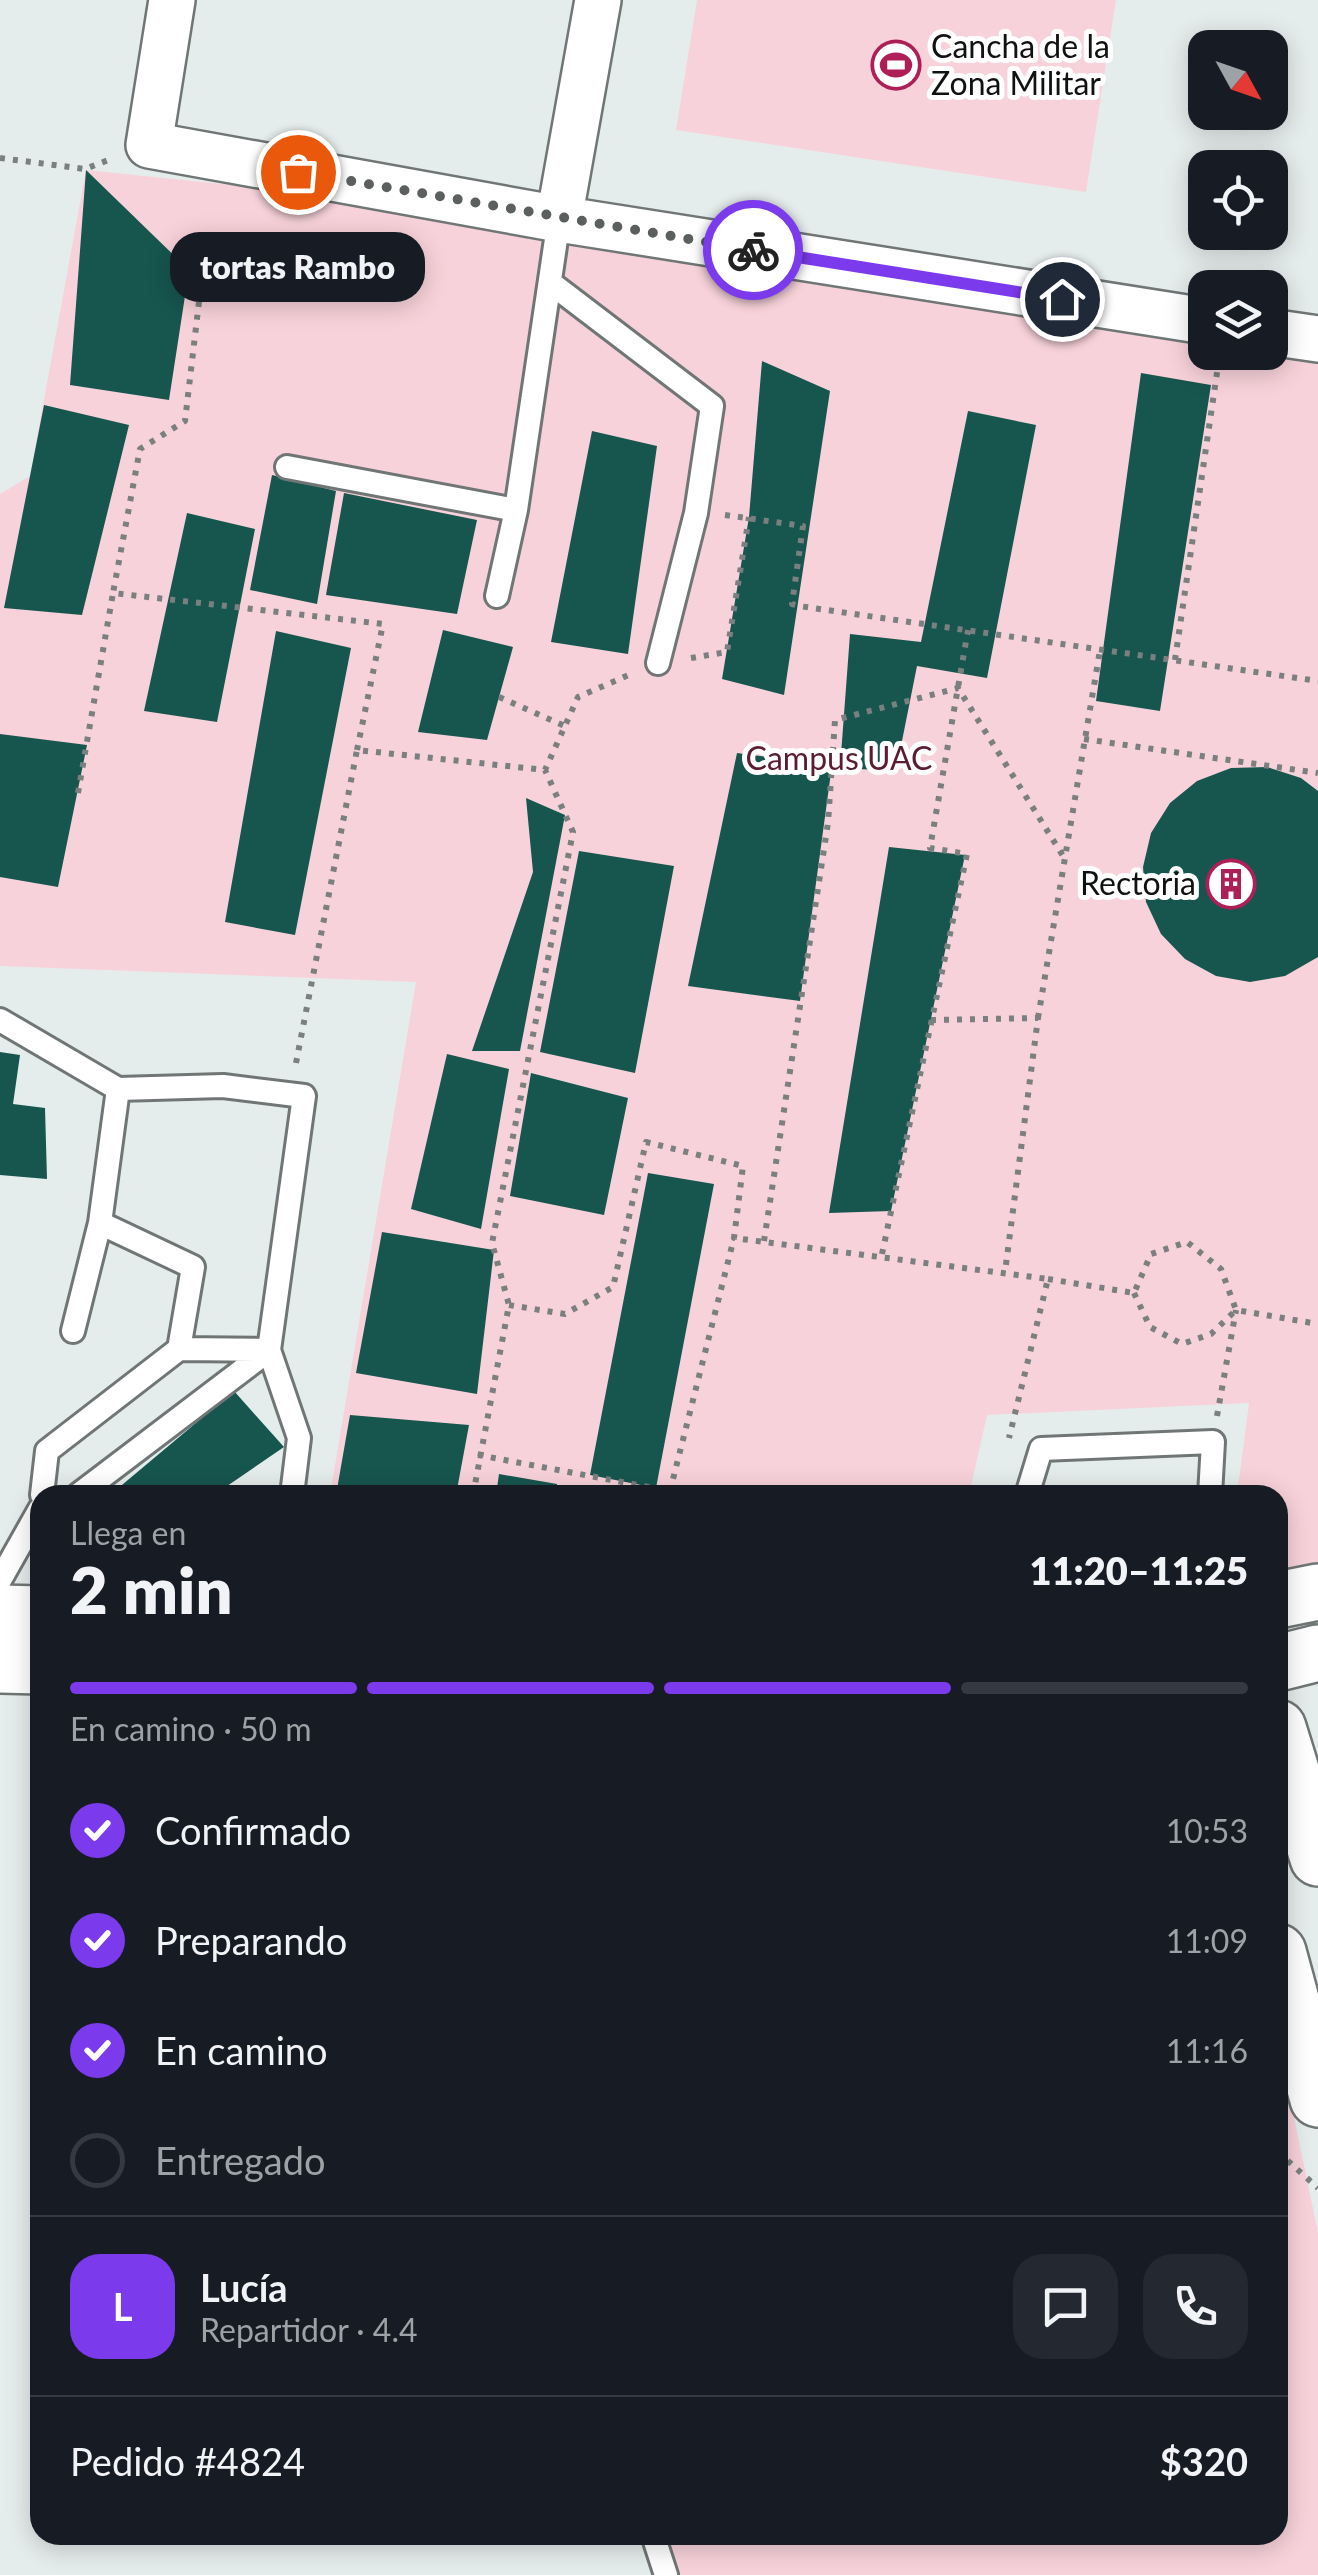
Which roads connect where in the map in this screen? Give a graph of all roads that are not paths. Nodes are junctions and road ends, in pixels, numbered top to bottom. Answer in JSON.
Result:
{"nodes":[{"id":1,"x":172,"y":0,"type":"edge"},
{"id":2,"x":598,"y":0,"type":"edge"},
{"id":3,"x":559,"y":219,"type":"junction"},
{"id":4,"x":552,"y":284,"type":"junction"},
{"id":5,"x":1188,"y":319,"type":"edge"},
{"id":6,"x":1288,"y":335,"type":"edge"},
{"id":7,"x":1318,"y":339,"type":"edge"},
{"id":8,"x":287,"y":466,"type":"dead end"},
{"id":9,"x":516,"y":510,"type":"junction"},
{"id":10,"x":497,"y":596,"type":"dead end"},
{"id":11,"x":658,"y":663,"type":"road end"},
{"id":12,"x":0,"y":1020,"type":"edge"},
{"id":13,"x":118,"y":1089,"type":"junction"},
{"id":14,"x":100,"y":1223,"type":"junction"},
{"id":15,"x":73,"y":1332,"type":"dead end"},
{"id":16,"x":179,"y":1348,"type":"junction"},
{"id":17,"x":269,"y":1350,"type":"junction"},
{"id":18,"x":43,"y":1485,"type":"edge"},
{"id":19,"x":91,"y":1485,"type":"edge"},
{"id":20,"x":293,"y":1485,"type":"edge"},
{"id":21,"x":1029,"y":1485,"type":"edge"},
{"id":22,"x":1210,"y":1485,"type":"edge"},
{"id":23,"x":30,"y":1541,"type":"edge"},
{"id":24,"x":0,"y":1580,"type":"edge"},
{"id":25,"x":1318,"y":1592,"type":"edge"},
{"id":26,"x":1288,"y":1598,"type":"edge"},
{"id":27,"x":0,"y":1612,"type":"edge"},
{"id":28,"x":30,"y":1614,"type":"edge"},
{"id":29,"x":1318,"y":1653,"type":"edge"},
{"id":30,"x":1288,"y":1660,"type":"edge"},
{"id":31,"x":0,"y":1665,"type":"edge"},
{"id":32,"x":30,"y":1666,"type":"edge"},
{"id":33,"x":1288,"y":1760,"type":"edge"},
{"id":34,"x":1318,"y":1858,"type":"edge"},
{"id":35,"x":1288,"y":1989,"type":"edge"},
{"id":36,"x":1318,"y":2100,"type":"edge"},
{"id":37,"x":656,"y":2545,"type":"edge"},
{"id":38,"x":666,"y":2575,"type":"edge"}],
"edges":[{"from":1,"to":3,"type":"street"},
{"from":2,"to":3,"type":"street"},
{"from":3,"to":4,"type":"lane"},
{"from":3,"to":5,"type":"street"},
{"from":4,"to":9,"type":"lane"},
{"from":4,"to":11,"type":"lane"},
{"from":6,"to":7,"type":"street"},
{"from":8,"to":9,"type":"lane"},
{"from":9,"to":10,"type":"lane"},
{"from":12,"to":13,"type":"lane"},
{"from":13,"to":14,"type":"lane"},
{"from":13,"to":17,"type":"lane"},
{"from":14,"to":15,"type":"lane"},
{"from":14,"to":16,"type":"lane"},
{"from":16,"to":17,"type":"lane"},
{"from":16,"to":18,"type":"lane"},
{"from":17,"to":19,"type":"lane"},
{"from":17,"to":20,"type":"lane"},
{"from":21,"to":22,"type":"lane"},
{"from":23,"to":24,"type":"lane"},
{"from":25,"to":26,"type":"street"},
{"from":27,"to":28,"type":"street"},
{"from":29,"to":30,"type":"street"},
{"from":31,"to":32,"type":"street"},
{"from":33,"to":34,"type":"street"},
{"from":35,"to":36,"type":"street"},
{"from":37,"to":38,"type":"lane"}]}
